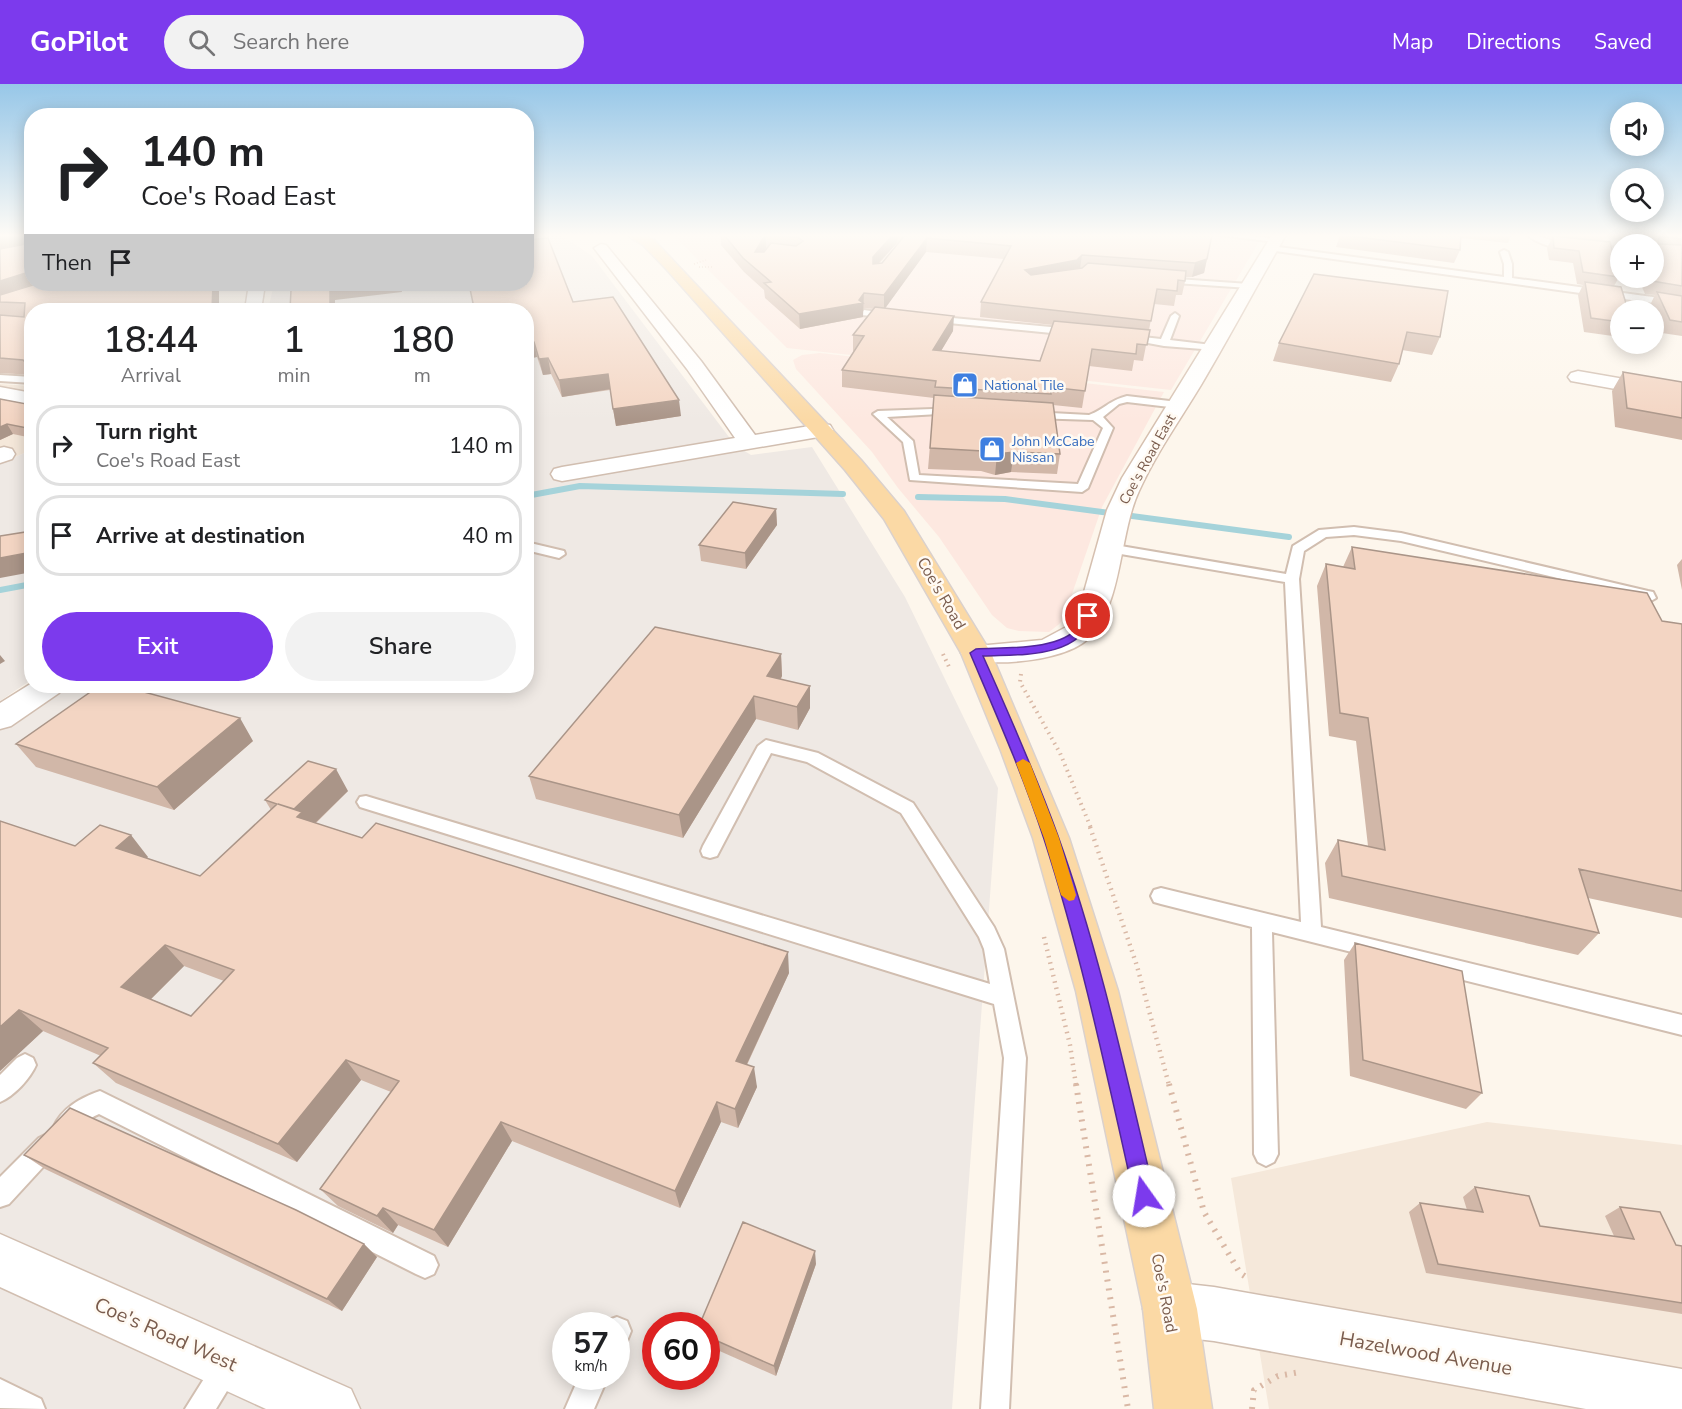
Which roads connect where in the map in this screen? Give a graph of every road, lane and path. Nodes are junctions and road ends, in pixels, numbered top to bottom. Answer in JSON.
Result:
{"nodes":[{"id":1,"x":640,"y":297,"type":"edge"},
{"id":2,"x":698,"y":297,"type":"edge"},
{"id":3,"x":1243,"y":297,"type":"edge"},
{"id":4,"x":1630,"y":297,"type":"edge"},
{"id":5,"x":1682,"y":304,"type":"edge"},
{"id":6,"x":864,"y":313,"type":"edge"},
{"id":7,"x":1175,"y":316,"type":"dead end"},
{"id":8,"x":907,"y":317,"type":"edge"},
{"id":9,"x":918,"y":318,"type":"edge"},
{"id":10,"x":1084,"y":334,"type":"edge"},
{"id":11,"x":1116,"y":337,"type":"edge"},
{"id":12,"x":1164,"y":342,"type":"junction"},
{"id":13,"x":1212,"y":348,"type":"junction"},
{"id":14,"x":1578,"y":377,"type":"dead end"},
{"id":15,"x":0,"y":378,"type":"edge"},
{"id":16,"x":24,"y":380,"type":"edge"},
{"id":17,"x":0,"y":393,"type":"edge"},
{"id":18,"x":1682,"y":395,"type":"edge"},
{"id":19,"x":24,"y":398,"type":"edge"},
{"id":20,"x":1176,"y":407,"type":"junction"},
{"id":21,"x":970,"y":412,"type":"edge"},
{"id":22,"x":1020,"y":416,"type":"edge"},
{"id":23,"x":1099,"y":419,"type":"junction"},
{"id":24,"x":822,"y":430,"type":"junction"},
{"id":25,"x":749,"y":442,"type":"junction"},
{"id":26,"x":562,"y":474,"type":"dead end"},
{"id":27,"x":534,"y":548,"type":"edge"},
{"id":28,"x":1109,"y":548,"type":"junction"},
{"id":29,"x":559,"y":554,"type":"dead end"},
{"id":30,"x":1292,"y":579,"type":"junction"},
{"id":31,"x":1658,"y":615,"type":"edge"},
{"id":32,"x":940,"y":647,"type":"dead end"},
{"id":33,"x":965,"y":666,"type":"junction"},
{"id":34,"x":38,"y":693,"type":"edge"},
{"id":35,"x":0,"y":718,"type":"edge"},
{"id":36,"x":366,"y":802,"type":"dead end"},
{"id":37,"x":711,"y":851,"type":"dead end"},
{"id":38,"x":1161,"y":896,"type":"dead end"},
{"id":39,"x":1262,"y":920,"type":"junction"},
{"id":40,"x":1042,"y":930,"type":"dead end"},
{"id":41,"x":1311,"y":932,"type":"junction"},
{"id":42,"x":1001,"y":997,"type":"junction"},
{"id":43,"x":1682,"y":1024,"type":"edge"},
{"id":44,"x":25,"y":1065,"type":"dead end"},
{"id":45,"x":0,"y":1090,"type":"edge"},
{"id":46,"x":1266,"y":1154,"type":"dead end"},
{"id":47,"x":0,"y":1195,"type":"edge"},
{"id":48,"x":425,"y":1265,"type":"dead end"},
{"id":49,"x":3,"y":1266,"type":"edge"},
{"id":50,"x":1170,"y":1309,"type":"junction"},
{"id":51,"x":231,"y":1362,"type":"junction"},
{"id":52,"x":588,"y":1390,"type":"edge"},
{"id":53,"x":0,"y":1393,"type":"edge"},
{"id":54,"x":1682,"y":1398,"type":"edge"},
{"id":55,"x":31,"y":1409,"type":"edge"},
{"id":56,"x":199,"y":1409,"type":"edge"},
{"id":57,"x":331,"y":1409,"type":"edge"},
{"id":58,"x":579,"y":1409,"type":"edge"},
{"id":59,"x":995,"y":1409,"type":"edge"},
{"id":60,"x":1128,"y":1409,"type":"edge"},
{"id":61,"x":1183,"y":1409,"type":"edge"}],
"edges":[{"from":1,"to":25,"type":"street"},
{"from":2,"to":24,"type":"main road","name":"Coe's Road"},
{"from":3,"to":13,"type":"street","name":"Coe's Road East"},
{"from":4,"to":5,"type":"lane"},
{"from":6,"to":8,"type":"lane"},
{"from":7,"to":12,"type":"lane"},
{"from":9,"to":10,"type":"lane"},
{"from":11,"to":12,"type":"lane"},
{"from":12,"to":13,"type":"lane"},
{"from":13,"to":20,"type":"street","name":"Coe's Road East"},
{"from":14,"to":18,"type":"street"},
{"from":15,"to":16,"type":"lane"},
{"from":17,"to":19,"type":"street"},
{"from":20,"to":23,"type":"lane"},
{"from":20,"to":28,"type":"street","name":"Coe's Road East"},
{"from":21,"to":23,"type":"lane"},
{"from":22,"to":23,"type":"lane"},
{"from":24,"to":25,"type":"street"},
{"from":24,"to":33,"type":"main road","name":"Coe's Road"},
{"from":25,"to":26,"type":"street"},
{"from":27,"to":29,"type":"lane"},
{"from":28,"to":30,"type":"lane"},
{"from":28,"to":33,"type":"street","name":"Coe's Road East"},
{"from":30,"to":31,"type":"lane"},
{"from":30,"to":41,"type":"lane"},
{"from":32,"to":33,"type":"path"},
{"from":33,"to":50,"type":"main road","name":"Coe's Road"},
{"from":34,"to":35,"type":"street"},
{"from":36,"to":42,"type":"lane"},
{"from":37,"to":42,"type":"lane"},
{"from":38,"to":39,"type":"lane"},
{"from":39,"to":41,"type":"lane"},
{"from":39,"to":46,"type":"lane"},
{"from":40,"to":60,"type":"path"},
{"from":41,"to":43,"type":"lane"},
{"from":42,"to":59,"type":"lane"},
{"from":44,"to":45,"type":"lane"},
{"from":47,"to":48,"type":"lane"},
{"from":49,"to":51,"type":"street","name":"Coe's Road West"},
{"from":50,"to":54,"type":"street","name":"Hazelwood Avenue"},
{"from":50,"to":61,"type":"main road","name":"Coe's Road"},
{"from":51,"to":56,"type":"lane"},
{"from":51,"to":57,"type":"street","name":"Coe's Road West"},
{"from":52,"to":58,"type":"lane"},
{"from":53,"to":55,"type":"lane"}]}
